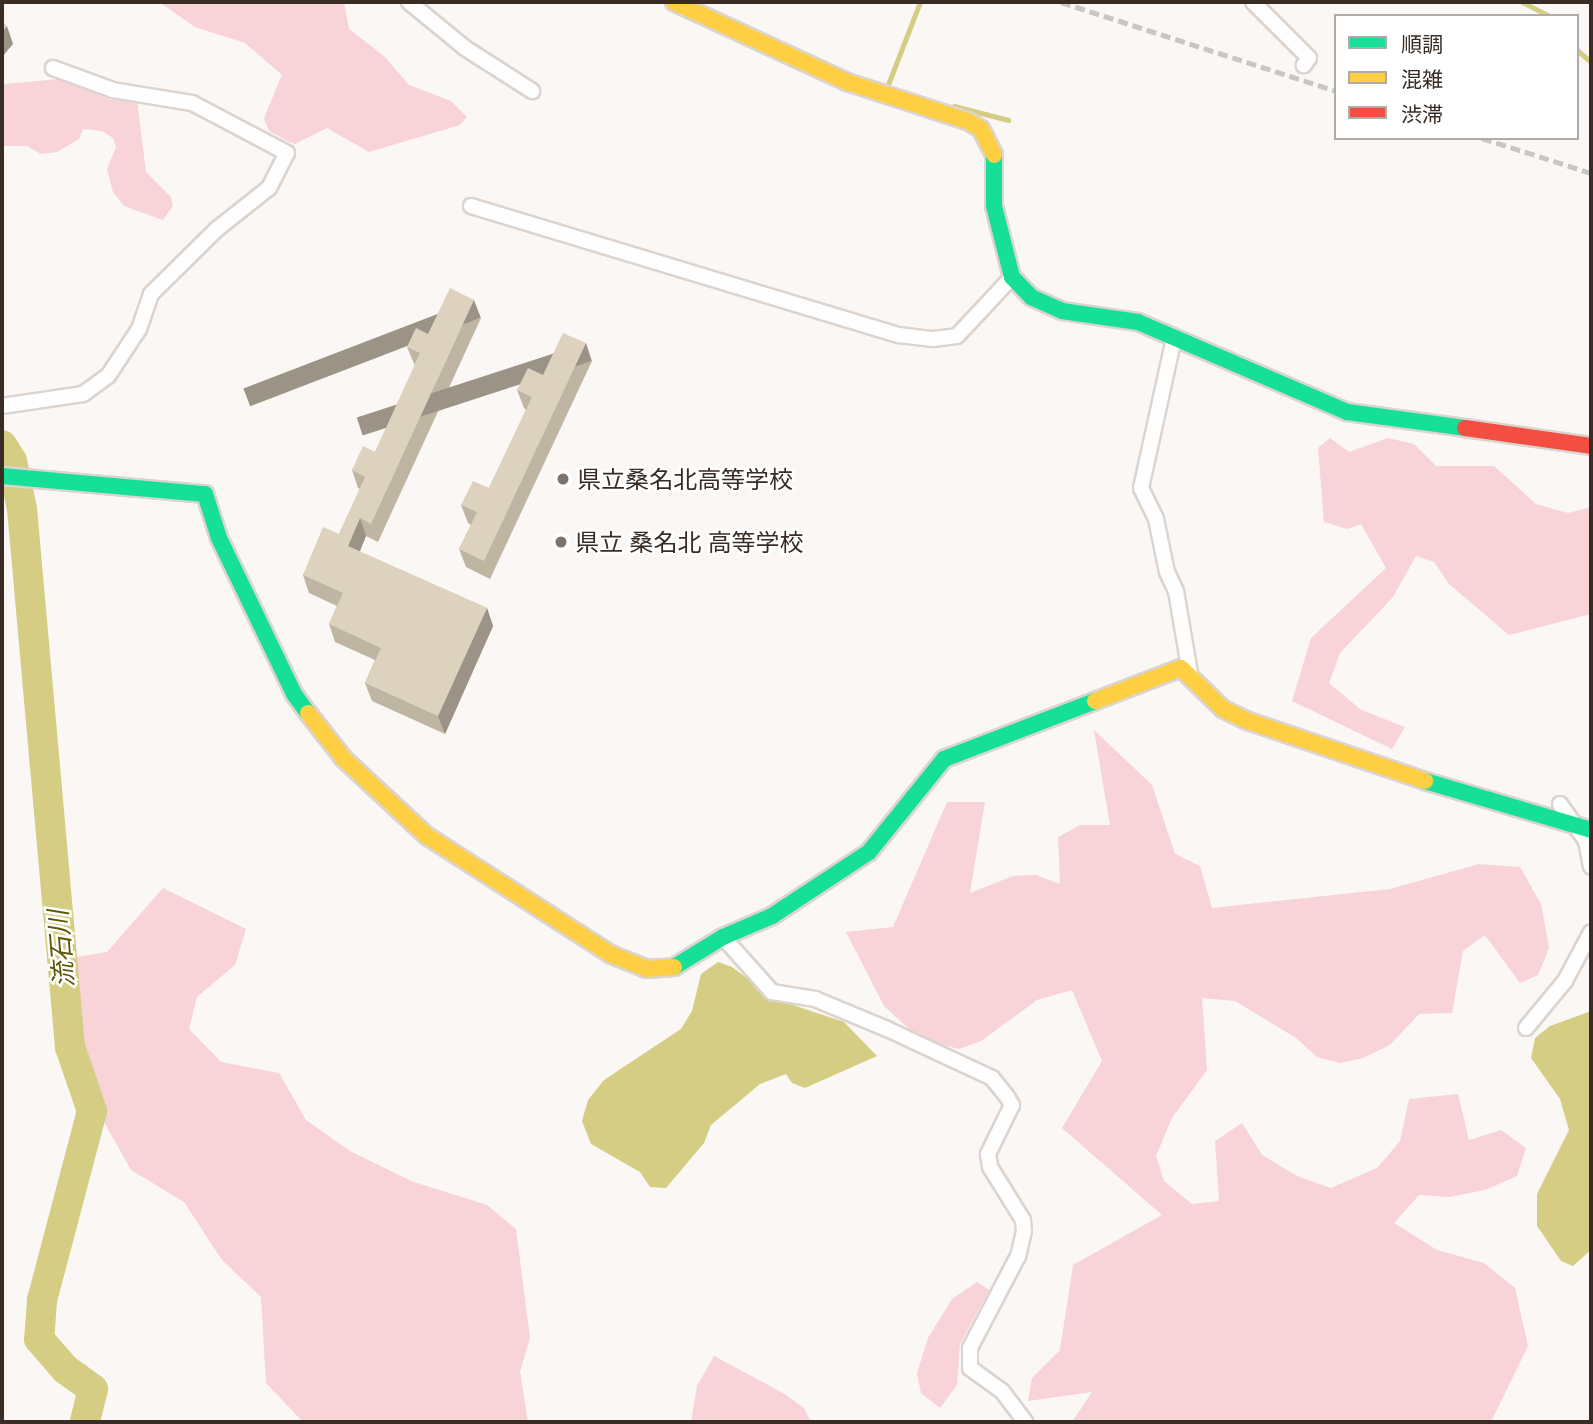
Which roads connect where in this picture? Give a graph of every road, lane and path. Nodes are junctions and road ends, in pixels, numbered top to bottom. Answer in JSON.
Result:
{"nodes":[{"id":1,"x":409,"y":2,"type":"edge"},
{"id":2,"x":674,"y":2,"type":"edge"},
{"id":3,"x":1253,"y":2,"type":"edge"},
{"id":4,"x":1304,"y":65,"type":"dead end"},
{"id":5,"x":53,"y":68,"type":"dead end"},
{"id":6,"x":532,"y":91,"type":"dead end"},
{"id":7,"x":471,"y":206,"type":"dead end"},
{"id":8,"x":1012,"y":277,"type":"junction"},
{"id":9,"x":1174,"y":338,"type":"junction"},
{"id":10,"x":2,"y":406,"type":"edge"},
{"id":11,"x":1591,"y":446,"type":"edge"},
{"id":12,"x":5,"y":476,"type":"edge"},
{"id":13,"x":1190,"y":673,"type":"junction"},
{"id":14,"x":1560,"y":804,"type":"dead end"},
{"id":15,"x":1575,"y":825,"type":"junction"},
{"id":16,"x":1591,"y":830,"type":"edge"},
{"id":17,"x":1591,"y":867,"type":"edge"},
{"id":18,"x":1591,"y":932,"type":"edge"},
{"id":19,"x":723,"y":937,"type":"junction"},
{"id":20,"x":1526,"y":1028,"type":"dead end"},
{"id":21,"x":1025,"y":1422,"type":"edge"}],
"edges":[{"from":1,"to":6,"type":"street"},
{"from":2,"to":8,"type":"street"},
{"from":3,"to":4,"type":"street"},
{"from":5,"to":10,"type":"street"},
{"from":7,"to":8,"type":"street"},
{"from":8,"to":9,"type":"street"},
{"from":9,"to":11,"type":"street"},
{"from":9,"to":13,"type":"street"},
{"from":12,"to":19,"type":"street"},
{"from":13,"to":15,"type":"street"},
{"from":13,"to":19,"type":"street"},
{"from":14,"to":15,"type":"street"},
{"from":15,"to":16,"type":"street"},
{"from":15,"to":17,"type":"street"},
{"from":18,"to":20,"type":"street"},
{"from":19,"to":21,"type":"street"}]}
